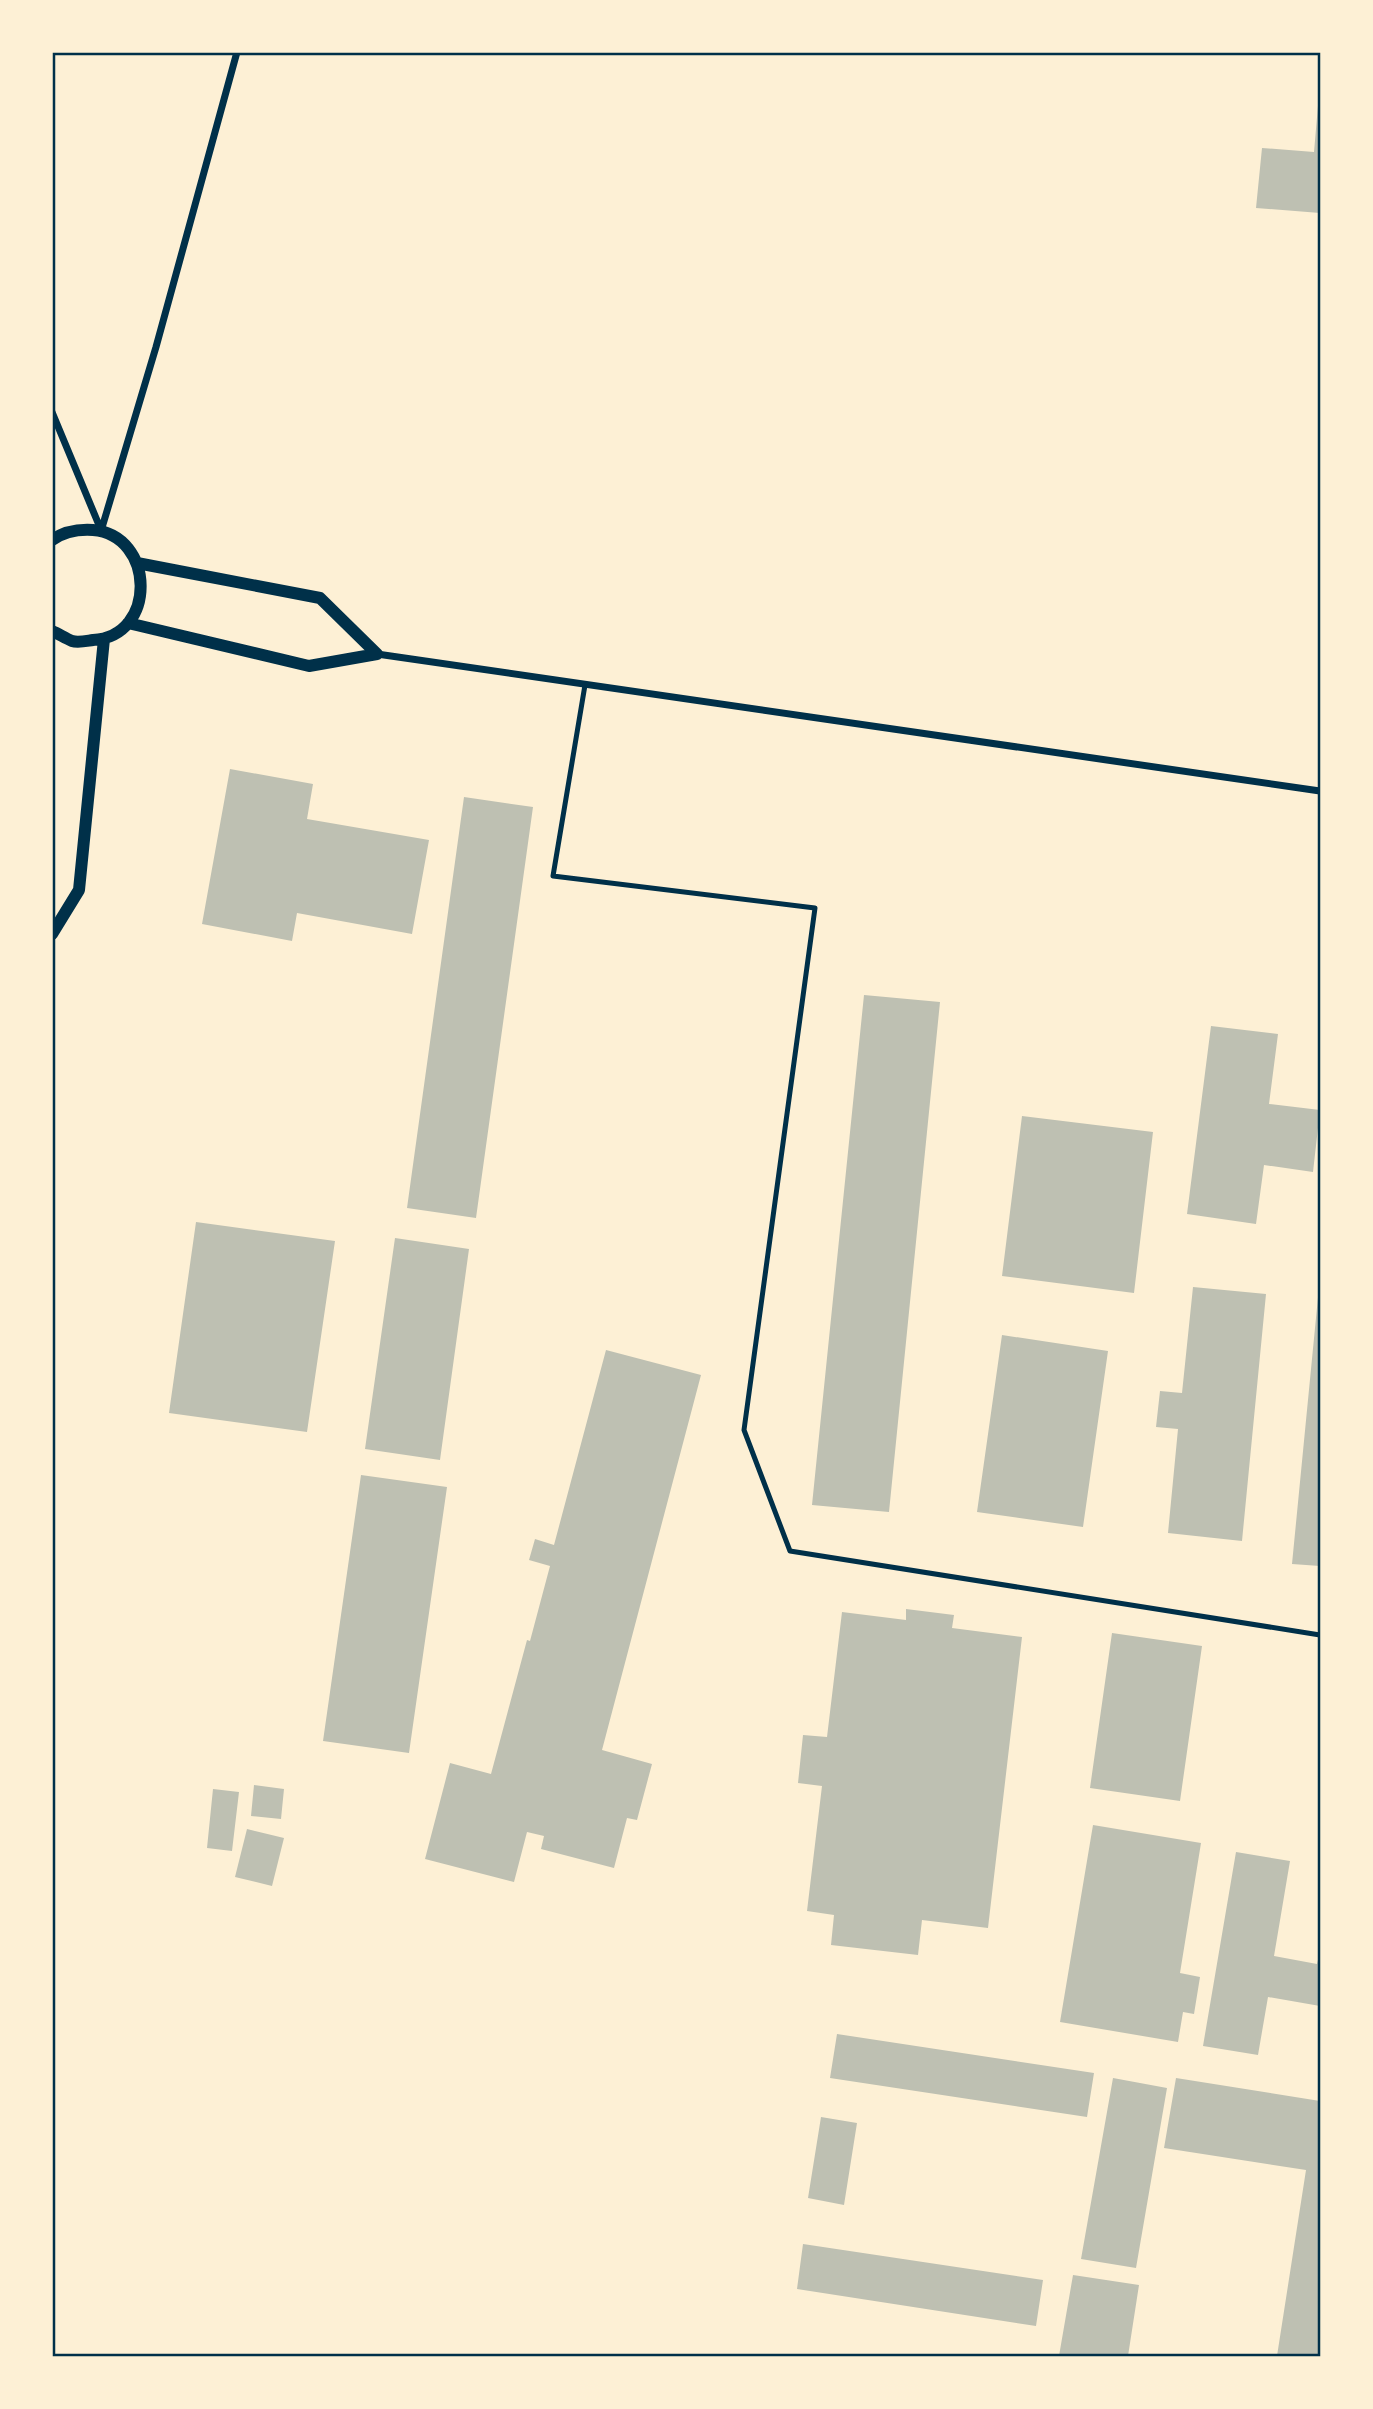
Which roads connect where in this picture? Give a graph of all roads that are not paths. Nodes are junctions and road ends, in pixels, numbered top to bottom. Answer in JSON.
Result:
{"nodes":[{"id":1,"x":237,"y":52,"type":"edge"},
{"id":2,"x":52,"y":412,"type":"edge"},
{"id":3,"x":101,"y":531,"type":"junction"},
{"id":4,"x":52,"y":540,"type":"edge"},
{"id":5,"x":137,"y":563,"type":"junction"},
{"id":6,"x":128,"y":623,"type":"junction"},
{"id":7,"x":52,"y":631,"type":"edge"},
{"id":8,"x":104,"y":639,"type":"junction"},
{"id":9,"x":377,"y":654,"type":"junction"},
{"id":10,"x":585,"y":685,"type":"junction"},
{"id":11,"x":1321,"y":791,"type":"edge"},
{"id":12,"x":52,"y":934,"type":"edge"},
{"id":13,"x":1321,"y":1635,"type":"edge"}],
"edges":[{"from":1,"to":3,"type":"street"},
{"from":2,"to":3,"type":"street"},
{"from":3,"to":4,"type":"street"},
{"from":3,"to":5,"type":"street"},
{"from":5,"to":6,"type":"street"},
{"from":5,"to":9,"type":"street"},
{"from":6,"to":8,"type":"street"},
{"from":6,"to":9,"type":"street"},
{"from":7,"to":8,"type":"street"},
{"from":8,"to":12,"type":"street"},
{"from":9,"to":10,"type":"street"},
{"from":10,"to":11,"type":"street"},
{"from":10,"to":13,"type":"lane"}]}
